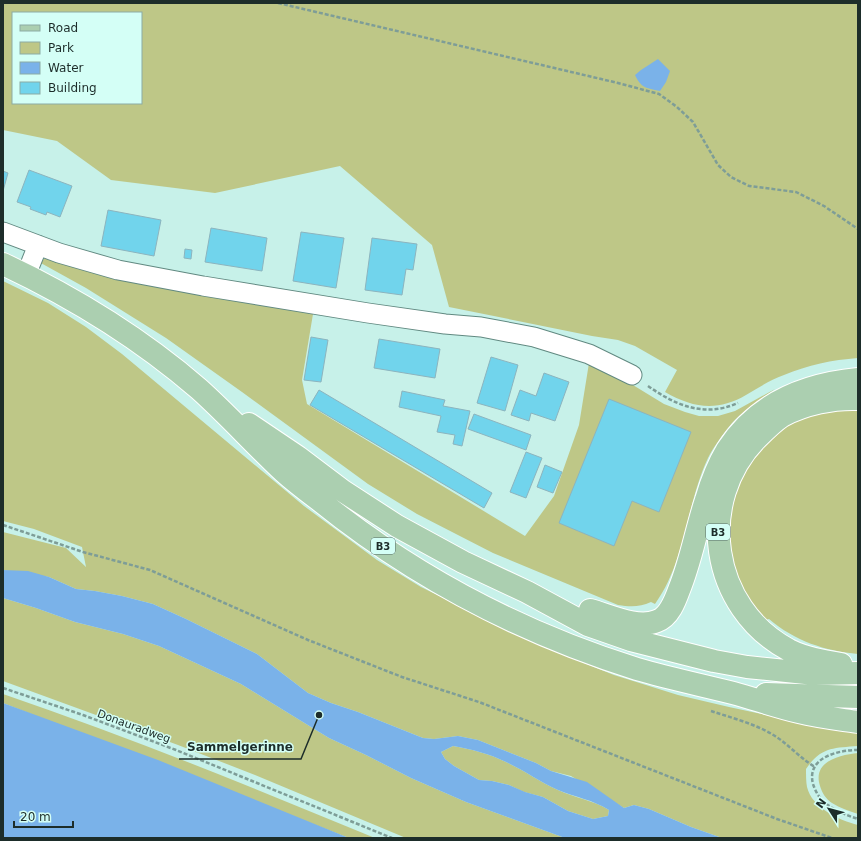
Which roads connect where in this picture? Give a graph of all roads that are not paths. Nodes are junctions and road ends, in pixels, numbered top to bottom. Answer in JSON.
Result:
{"nodes":[{"id":1,"x":3,"y":232,"type":"edge"},
{"id":2,"x":38,"y":245,"type":"junction"},
{"id":3,"x":3,"y":264,"type":"edge"},
{"id":4,"x":26,"y":275,"type":"junction"},
{"id":5,"x":632,"y":375,"type":"road end"},
{"id":6,"x":858,"y":379,"type":"edge"},
{"id":7,"x":200,"y":390,"type":"junction"},
{"id":8,"x":858,"y":398,"type":"edge"},
{"id":9,"x":527,"y":592,"type":"junction"},
{"id":10,"x":858,"y":667,"type":"edge"},
{"id":11,"x":858,"y":673,"type":"edge"},
{"id":12,"x":733,"y":693,"type":"junction"},
{"id":13,"x":858,"y":697,"type":"edge"},
{"id":14,"x":858,"y":722,"type":"edge"}],
"edges":[{"from":1,"to":2,"type":"street"},
{"from":2,"to":4,"type":"street"},
{"from":2,"to":5,"type":"street"},
{"from":3,"to":4,"type":"main road"},
{"from":4,"to":7,"type":"main road"},
{"from":6,"to":9,"type":"main road","number":"B3"},
{"from":7,"to":9,"type":"main road","number":"B3"},
{"from":7,"to":12,"type":"main road","number":"B3"},
{"from":8,"to":10,"type":"main road","number":"B3"},
{"from":9,"to":11,"type":"main road","number":"B3"},
{"from":12,"to":13,"type":"main road","number":"B3"},
{"from":12,"to":14,"type":"main road"}]}
